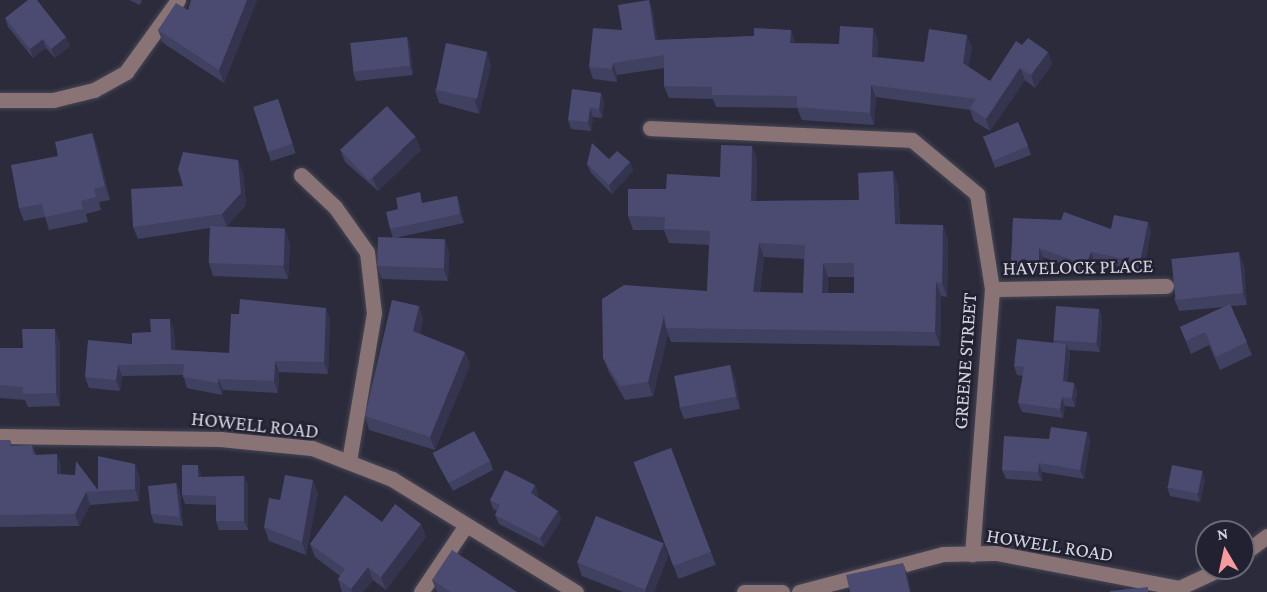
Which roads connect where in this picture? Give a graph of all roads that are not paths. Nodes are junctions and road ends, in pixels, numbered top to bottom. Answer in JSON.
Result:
{"nodes":[{"id":1,"x":178,"y":0,"type":"edge"},
{"id":2,"x":0,"y":100,"type":"edge"},
{"id":3,"x":650,"y":128,"type":"dead end"},
{"id":4,"x":301,"y":175,"type":"dead end"},
{"id":5,"x":1166,"y":286,"type":"dead end"},
{"id":6,"x":992,"y":289,"type":"junction"},
{"id":7,"x":0,"y":436,"type":"edge"},
{"id":8,"x":349,"y":460,"type":"junction"},
{"id":9,"x":464,"y":528,"type":"junction"},
{"id":10,"x":972,"y":554,"type":"junction"},
{"id":11,"x":1196,"y":580,"type":"edge"},
{"id":12,"x":421,"y":592,"type":"edge"},
{"id":13,"x":576,"y":592,"type":"edge"},
{"id":14,"x":744,"y":592,"type":"edge"},
{"id":15,"x":782,"y":592,"type":"edge"},
{"id":16,"x":800,"y":592,"type":"edge"}],
"edges":[{"from":1,"to":2,"type":"street"},
{"from":3,"to":6,"type":"street","name":"GREENE STREET"},
{"from":4,"to":8,"type":"street"},
{"from":5,"to":6,"type":"street","name":"HAVELOCK PLACE"},
{"from":6,"to":10,"type":"street","name":"GREENE STREET"},
{"from":7,"to":8,"type":"street","name":"HOWELL ROAD"},
{"from":8,"to":9,"type":"street","name":"HOWELL ROAD"},
{"from":9,"to":12,"type":"street"},
{"from":9,"to":13,"type":"street","name":"HOWELL ROAD"},
{"from":10,"to":11,"type":"street","name":"HOWELL ROAD"},
{"from":10,"to":16,"type":"street","name":"HOWELL ROAD"},
{"from":14,"to":15,"type":"street"}]}
